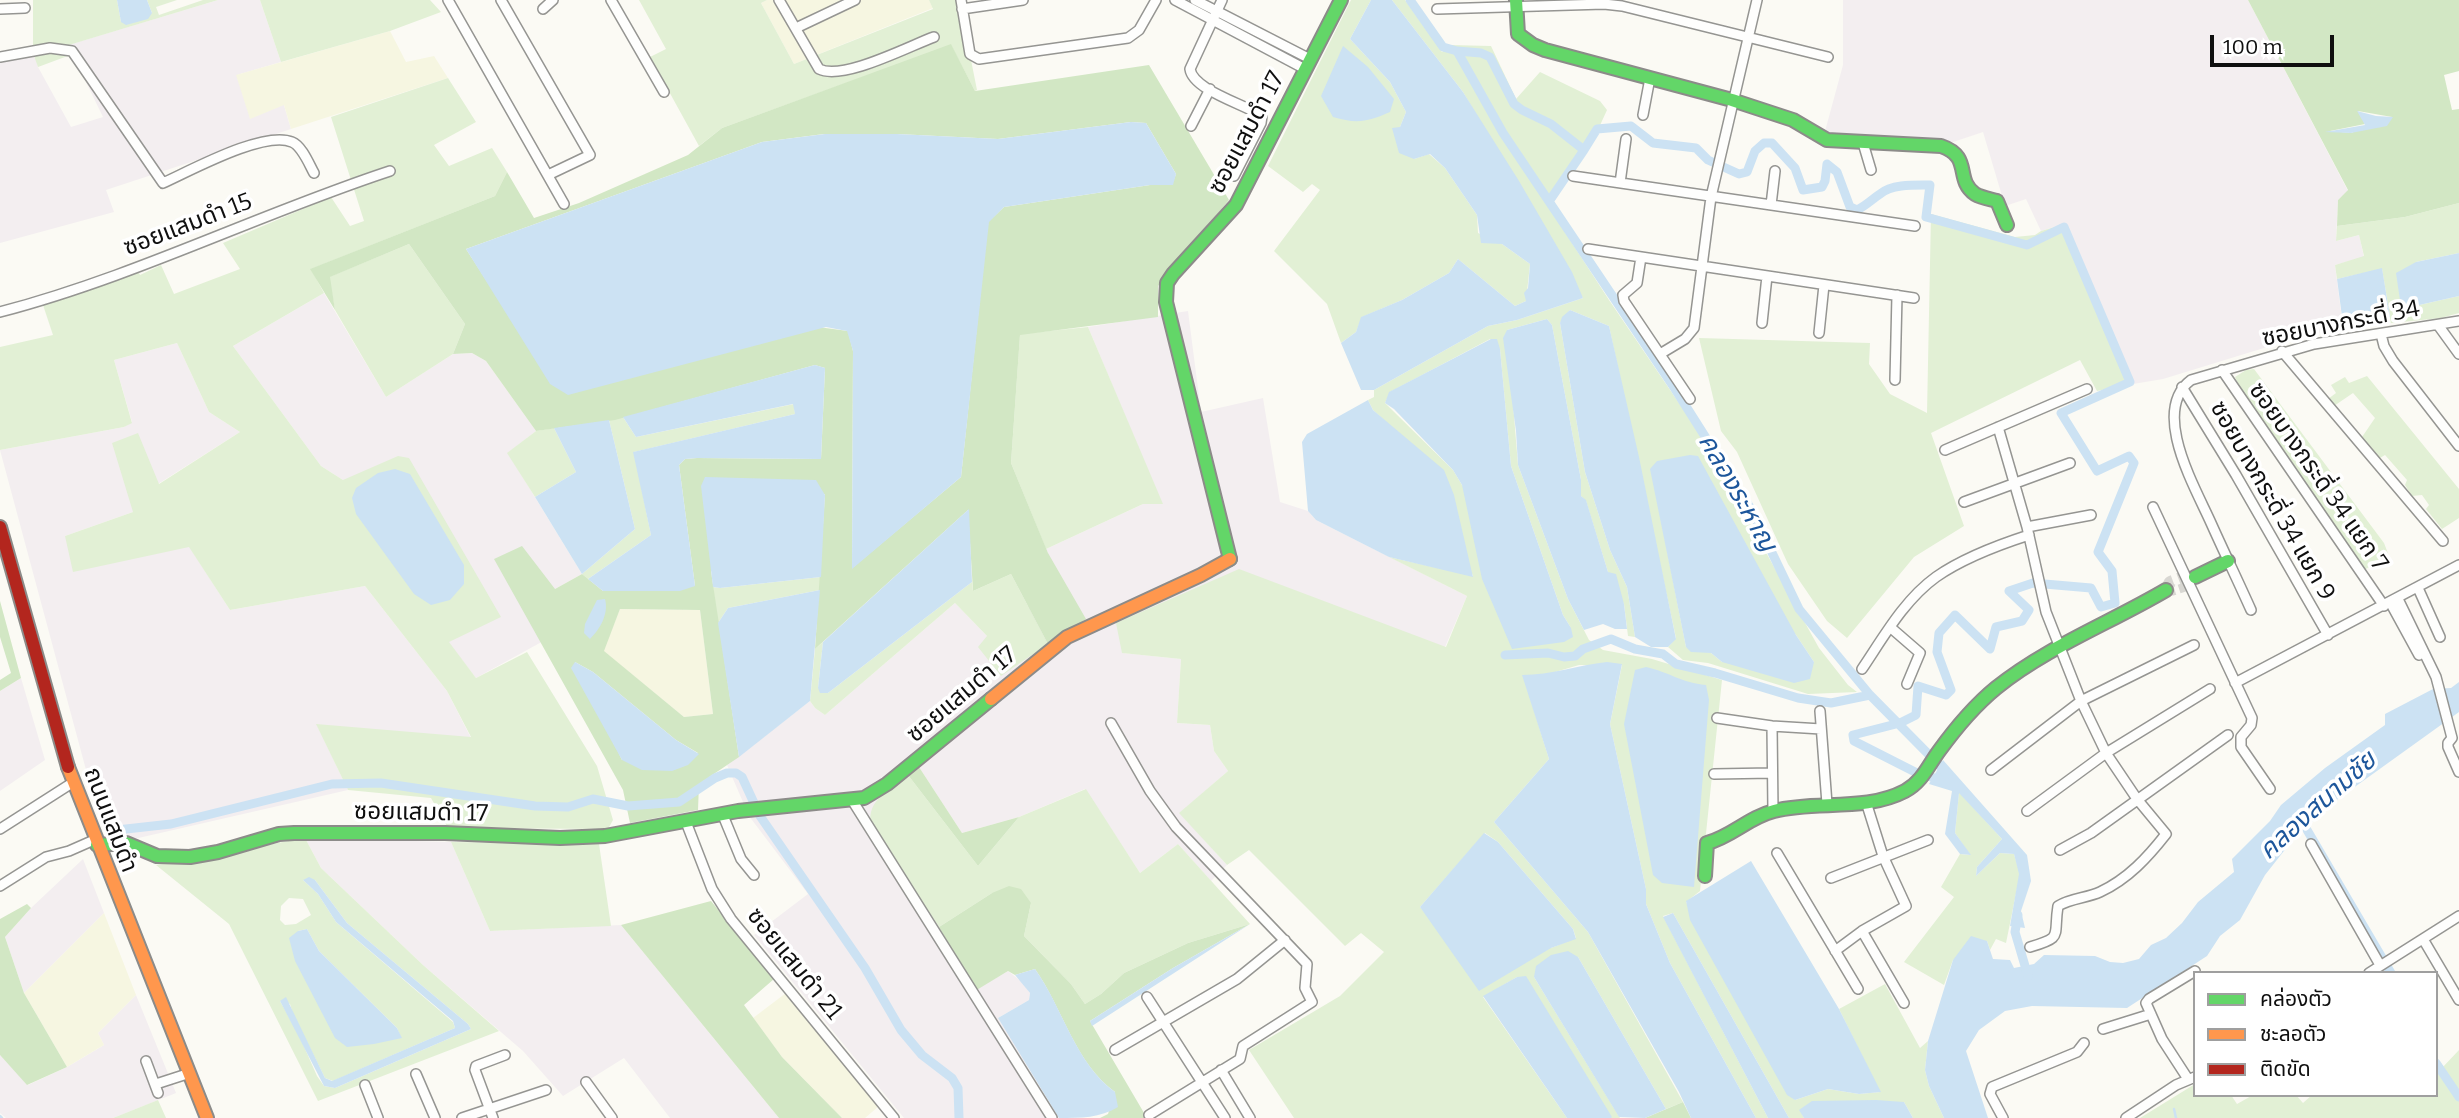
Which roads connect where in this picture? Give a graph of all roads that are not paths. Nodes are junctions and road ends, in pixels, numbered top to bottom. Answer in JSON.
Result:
{"nodes":[{"id":1,"x":448,"y":0,"type":"edge"},
{"id":2,"x":501,"y":0,"type":"edge"},
{"id":3,"x":553,"y":0,"type":"edge"},
{"id":4,"x":611,"y":0,"type":"edge"},
{"id":5,"x":779,"y":0,"type":"edge"},
{"id":6,"x":855,"y":0,"type":"edge"},
{"id":7,"x":1023,"y":0,"type":"edge"},
{"id":8,"x":1156,"y":0,"type":"edge"},
{"id":9,"x":1175,"y":0,"type":"edge"},
{"id":10,"x":1195,"y":0,"type":"edge"},
{"id":11,"x":1222,"y":0,"type":"edge"},
{"id":12,"x":1341,"y":0,"type":"edge"},
{"id":13,"x":1757,"y":0,"type":"edge"},
{"id":14,"x":1186,"y":3,"type":"edge"},
{"id":15,"x":962,"y":4,"type":"edge"},
{"id":16,"x":1516,"y":4,"type":"edge"},
{"id":17,"x":25,"y":8,"type":"dead end"},
{"id":18,"x":0,"y":9,"type":"edge"},
{"id":19,"x":543,"y":9,"type":"dead end"},
{"id":20,"x":1437,"y":9,"type":"dead end"},
{"id":21,"x":1214,"y":15,"type":"junction"},
{"id":22,"x":796,"y":28,"type":"junction"},
{"id":23,"x":1252,"y":28,"type":"junction"},
{"id":24,"x":934,"y":37,"type":"dead end"},
{"id":25,"x":1246,"y":38,"type":"junction"},
{"id":26,"x":1747,"y":38,"type":"junction"},
{"id":27,"x":0,"y":57,"type":"edge"},
{"id":28,"x":1828,"y":57,"type":"dead end"},
{"id":29,"x":1308,"y":64,"type":"junction"},
{"id":30,"x":1650,"y":78,"type":"junction"},
{"id":31,"x":1210,"y":89,"type":"junction"},
{"id":32,"x":664,"y":92,"type":"dead end"},
{"id":33,"x":1732,"y":100,"type":"junction"},
{"id":34,"x":1643,"y":115,"type":"dead end"},
{"id":35,"x":1191,"y":126,"type":"dead end"},
{"id":36,"x":1626,"y":139,"type":"dead end"},
{"id":37,"x":1863,"y":142,"type":"junction"},
{"id":38,"x":1871,"y":170,"type":"dead end"},
{"id":39,"x":390,"y":171,"type":"dead end"},
{"id":40,"x":1775,"y":171,"type":"dead end"},
{"id":41,"x":314,"y":173,"type":"dead end"},
{"id":42,"x":548,"y":175,"type":"junction"},
{"id":43,"x":1234,"y":176,"type":"dead end"},
{"id":44,"x":1573,"y":176,"type":"dead end"},
{"id":45,"x":1620,"y":183,"type":"junction"},
{"id":46,"x":1711,"y":197,"type":"junction"},
{"id":47,"x":564,"y":204,"type":"dead end"},
{"id":48,"x":1771,"y":205,"type":"junction"},
{"id":49,"x":2007,"y":225,"type":"dead end"},
{"id":50,"x":1915,"y":226,"type":"dead end"},
{"id":51,"x":1588,"y":249,"type":"dead end"},
{"id":52,"x":1641,"y":257,"type":"junction"},
{"id":53,"x":1701,"y":266,"type":"junction"},
{"id":54,"x":1768,"y":276,"type":"junction"},
{"id":55,"x":1824,"y":285,"type":"junction"},
{"id":56,"x":1897,"y":295,"type":"junction"},
{"id":57,"x":1913,"y":298,"type":"dead end"},
{"id":58,"x":0,"y":312,"type":"edge"},
{"id":59,"x":2459,"y":321,"type":"edge"},
{"id":60,"x":1762,"y":323,"type":"dead end"},
{"id":61,"x":2438,"y":325,"type":"junction"},
{"id":62,"x":1819,"y":333,"type":"dead end"},
{"id":63,"x":2381,"y":334,"type":"junction"},
{"id":64,"x":2282,"y":351,"type":"junction"},
{"id":65,"x":1660,"y":354,"type":"junction"},
{"id":66,"x":2459,"y":354,"type":"edge"},
{"id":67,"x":2222,"y":370,"type":"junction"},
{"id":68,"x":1895,"y":380,"type":"dead end"},
{"id":69,"x":2182,"y":387,"type":"junction"},
{"id":70,"x":2087,"y":389,"type":"dead end"},
{"id":71,"x":1689,"y":399,"type":"dead end"},
{"id":72,"x":1998,"y":427,"type":"junction"},
{"id":73,"x":2459,"y":446,"type":"edge"},
{"id":74,"x":1945,"y":450,"type":"dead end"},
{"id":75,"x":2070,"y":463,"type":"dead end"},
{"id":76,"x":2015,"y":482,"type":"junction"},
{"id":77,"x":1964,"y":502,"type":"dead end"},
{"id":78,"x":2153,"y":507,"type":"dead end"},
{"id":79,"x":2091,"y":516,"type":"dead end"},
{"id":80,"x":0,"y":527,"type":"edge"},
{"id":81,"x":2028,"y":531,"type":"junction"},
{"id":82,"x":2443,"y":541,"type":"dead end"},
{"id":83,"x":2228,"y":561,"type":"junction"},
{"id":84,"x":2459,"y":565,"type":"edge"},
{"id":85,"x":2195,"y":577,"type":"tunnel mouth"},
{"id":86,"x":2418,"y":588,"type":"junction"},
{"id":87,"x":2166,"y":590,"type":"dead end"},
{"id":88,"x":2391,"y":602,"type":"junction"},
{"id":89,"x":2251,"y":610,"type":"dead end"},
{"id":90,"x":1890,"y":627,"type":"junction"},
{"id":91,"x":2328,"y":635,"type":"junction"},
{"id":92,"x":2440,"y":637,"type":"dead end"},
{"id":93,"x":2194,"y":645,"type":"dead end"},
{"id":94,"x":2061,"y":646,"type":"junction"},
{"id":95,"x":2418,"y":655,"type":"dead end"},
{"id":96,"x":1862,"y":669,"type":"dead end"},
{"id":97,"x":2235,"y":683,"type":"junction"},
{"id":98,"x":1907,"y":684,"type":"dead end"},
{"id":99,"x":2210,"y":689,"type":"dead end"},
{"id":100,"x":2081,"y":701,"type":"junction"},
{"id":101,"x":1820,"y":711,"type":"dead end"},
{"id":102,"x":1717,"y":718,"type":"dead end"},
{"id":103,"x":1111,"y":723,"type":"dead end"},
{"id":104,"x":1772,"y":726,"type":"junction"},
{"id":105,"x":1821,"y":729,"type":"junction"},
{"id":106,"x":2228,"y":735,"type":"dead end"},
{"id":107,"x":2456,"y":737,"type":"edge"},
{"id":108,"x":2106,"y":753,"type":"junction"},
{"id":109,"x":1991,"y":770,"type":"dead end"},
{"id":110,"x":1772,"y":772,"type":"junction"},
{"id":111,"x":2459,"y":772,"type":"edge"},
{"id":112,"x":1714,"y":774,"type":"dead end"},
{"id":113,"x":72,"y":783,"type":"junction"},
{"id":114,"x":2270,"y":789,"type":"dead end"},
{"id":115,"x":2137,"y":799,"type":"junction"},
{"id":116,"x":852,"y":800,"type":"junction"},
{"id":117,"x":1866,"y":802,"type":"junction"},
{"id":118,"x":1827,"y":804,"type":"junction"},
{"id":119,"x":1773,"y":811,"type":"junction"},
{"id":120,"x":2028,"y":811,"type":"dead end"},
{"id":121,"x":722,"y":813,"type":"junction"},
{"id":122,"x":686,"y":822,"type":"junction"},
{"id":123,"x":0,"y":829,"type":"edge"},
{"id":124,"x":1928,"y":840,"type":"dead end"},
{"id":125,"x":96,"y":842,"type":"junction"},
{"id":126,"x":2311,"y":844,"type":"dead end"},
{"id":127,"x":2060,"y":849,"type":"dead end"},
{"id":128,"x":1777,"y":853,"type":"dead end"},
{"id":129,"x":1883,"y":856,"type":"junction"},
{"id":130,"x":754,"y":876,"type":"dead end"},
{"id":131,"x":1705,"y":877,"type":"dead end"},
{"id":132,"x":1831,"y":878,"type":"dead end"},
{"id":133,"x":0,"y":886,"type":"edge"},
{"id":134,"x":2458,"y":918,"type":"edge"},
{"id":135,"x":1862,"y":931,"type":"junction"},
{"id":136,"x":2423,"y":939,"type":"junction"},
{"id":137,"x":1285,"y":940,"type":"junction"},
{"id":138,"x":2030,"y":947,"type":"dead end"},
{"id":139,"x":1835,"y":951,"type":"junction"},
{"id":140,"x":2383,"y":963,"type":"junction"},
{"id":141,"x":2372,"y":971,"type":"edge"},
{"id":142,"x":2193,"y":972,"type":"edge"},
{"id":143,"x":1858,"y":989,"type":"dead end"},
{"id":144,"x":1147,"y":997,"type":"dead end"},
{"id":145,"x":2459,"y":1000,"type":"edge"},
{"id":146,"x":1904,"y":1003,"type":"dead end"},
{"id":147,"x":2151,"y":1014,"type":"junction"},
{"id":148,"x":1164,"y":1022,"type":"junction"},
{"id":149,"x":2103,"y":1030,"type":"dead end"},
{"id":150,"x":2084,"y":1043,"type":"dead end"},
{"id":151,"x":1115,"y":1050,"type":"dead end"},
{"id":152,"x":505,"y":1055,"type":"dead end"},
{"id":153,"x":146,"y":1061,"type":"dead end"},
{"id":154,"x":1221,"y":1070,"type":"junction"},
{"id":155,"x":190,"y":1073,"type":"junction"},
{"id":156,"x":416,"y":1074,"type":"dead end"},
{"id":157,"x":2191,"y":1078,"type":"edge"},
{"id":158,"x":586,"y":1082,"type":"dead end"},
{"id":159,"x":1202,"y":1082,"type":"junction"},
{"id":160,"x":365,"y":1085,"type":"dead end"},
{"id":161,"x":546,"y":1090,"type":"dead end"},
{"id":162,"x":491,"y":1113,"type":"edge"},
{"id":163,"x":1149,"y":1115,"type":"dead end"},
{"id":164,"x":207,"y":1118,"type":"edge"},
{"id":165,"x":378,"y":1118,"type":"edge"},
{"id":166,"x":435,"y":1118,"type":"edge"},
{"id":167,"x":462,"y":1118,"type":"edge"},
{"id":168,"x":612,"y":1118,"type":"edge"},
{"id":169,"x":894,"y":1118,"type":"edge"},
{"id":170,"x":1052,"y":1118,"type":"edge"},
{"id":171,"x":1225,"y":1118,"type":"edge"},
{"id":172,"x":1250,"y":1118,"type":"edge"},
{"id":173,"x":2003,"y":1118,"type":"edge"},
{"id":174,"x":2126,"y":1118,"type":"edge"}],
"edges":[{"from":1,"to":42,"type":"street"},
{"from":2,"to":42,"type":"street"},
{"from":3,"to":19,"type":"street"},
{"from":4,"to":32,"type":"street"},
{"from":5,"to":22,"type":"street"},
{"from":6,"to":22,"type":"street"},
{"from":7,"to":15,"type":"street"},
{"from":8,"to":15,"type":"street"},
{"from":9,"to":14,"type":"street"},
{"from":10,"to":21,"type":"street"},
{"from":11,"to":21,"type":"street"},
{"from":12,"to":29,"type":"street","name":"ซอยแสมดำ 17"},
{"from":13,"to":26,"type":"street"},
{"from":14,"to":21,"type":"street"},
{"from":16,"to":20,"type":"street"},
{"from":16,"to":26,"type":"street"},
{"from":16,"to":30,"type":"street"},
{"from":17,"to":18,"type":"street"},
{"from":21,"to":23,"type":"street"},
{"from":21,"to":25,"type":"street"},
{"from":21,"to":31,"type":"street"},
{"from":22,"to":24,"type":"street"},
{"from":23,"to":25,"type":"street"},
{"from":23,"to":29,"type":"street"},
{"from":25,"to":29,"type":"street"},
{"from":26,"to":28,"type":"street"},
{"from":26,"to":33,"type":"street"},
{"from":27,"to":41,"type":"street"},
{"from":29,"to":116,"type":"street","name":"ซอยแสมดำ 17"},
{"from":30,"to":33,"type":"street"},
{"from":30,"to":34,"type":"street"},
{"from":31,"to":35,"type":"street"},
{"from":31,"to":43,"type":"street"},
{"from":33,"to":37,"type":"street"},
{"from":33,"to":46,"type":"street"},
{"from":36,"to":45,"type":"street"},
{"from":37,"to":38,"type":"street"},
{"from":37,"to":49,"type":"street"},
{"from":39,"to":58,"type":"street","name":"ซอยแสมดำ 15"},
{"from":40,"to":48,"type":"street"},
{"from":42,"to":47,"type":"street"},
{"from":44,"to":45,"type":"street"},
{"from":45,"to":46,"type":"street"},
{"from":46,"to":48,"type":"street"},
{"from":46,"to":53,"type":"street"},
{"from":48,"to":50,"type":"street"},
{"from":51,"to":52,"type":"street"},
{"from":52,"to":53,"type":"street"},
{"from":52,"to":65,"type":"street"},
{"from":53,"to":54,"type":"street"},
{"from":53,"to":65,"type":"street"},
{"from":54,"to":55,"type":"street"},
{"from":54,"to":60,"type":"street"},
{"from":55,"to":56,"type":"street"},
{"from":55,"to":62,"type":"street"},
{"from":56,"to":57,"type":"street"},
{"from":56,"to":68,"type":"street"},
{"from":59,"to":61,"type":"street","name":"ซอยบางกระดี่ 34"},
{"from":61,"to":63,"type":"street","name":"ซอยบางกระดี่ 34"},
{"from":61,"to":66,"type":"street"},
{"from":63,"to":64,"type":"street","name":"ซอยบางกระดี่ 34"},
{"from":63,"to":73,"type":"street"},
{"from":64,"to":67,"type":"street","name":"ซอยบางกระดี่ 34"},
{"from":64,"to":82,"type":"street"},
{"from":65,"to":71,"type":"street"},
{"from":67,"to":69,"type":"street","name":"ซอยบางกระดี่ 34"},
{"from":67,"to":88,"type":"street","name":"ซอยบางกระดี่ 34 แยก 7"},
{"from":69,"to":83,"type":"street"},
{"from":69,"to":91,"type":"street","name":"ซอยบางกระดี่ 34 แยก 9"},
{"from":70,"to":72,"type":"street"},
{"from":72,"to":74,"type":"street"},
{"from":72,"to":76,"type":"street"},
{"from":75,"to":76,"type":"street"},
{"from":76,"to":77,"type":"street"},
{"from":76,"to":81,"type":"street"},
{"from":78,"to":97,"type":"street"},
{"from":79,"to":81,"type":"street"},
{"from":80,"to":113,"type":"street","name":"ถนนแสมดำ"},
{"from":81,"to":90,"type":"street"},
{"from":81,"to":94,"type":"street"},
{"from":83,"to":85,"type":"street"},
{"from":83,"to":89,"type":"street"},
{"from":84,"to":86,"type":"street"},
{"from":86,"to":88,"type":"street"},
{"from":86,"to":92,"type":"street"},
{"from":87,"to":94,"type":"street"},
{"from":88,"to":91,"type":"street"},
{"from":88,"to":95,"type":"street"},
{"from":88,"to":107,"type":"street"},
{"from":90,"to":96,"type":"street"},
{"from":90,"to":98,"type":"street"},
{"from":91,"to":97,"type":"street"},
{"from":93,"to":100,"type":"street"},
{"from":94,"to":100,"type":"street"},
{"from":94,"to":117,"type":"street"},
{"from":97,"to":114,"type":"street"},
{"from":99,"to":108,"type":"street"},
{"from":100,"to":108,"type":"street"},
{"from":100,"to":109,"type":"street"},
{"from":101,"to":105,"type":"street"},
{"from":102,"to":104,"type":"street"},
{"from":103,"to":137,"type":"street"},
{"from":104,"to":105,"type":"street"},
{"from":104,"to":110,"type":"street"},
{"from":105,"to":118,"type":"street"},
{"from":106,"to":115,"type":"street"},
{"from":107,"to":111,"type":"street"},
{"from":108,"to":115,"type":"street"},
{"from":108,"to":120,"type":"street"},
{"from":110,"to":112,"type":"street"},
{"from":110,"to":119,"type":"street"},
{"from":113,"to":123,"type":"street"},
{"from":113,"to":125,"type":"street","name":"ถนนแสมดำ"},
{"from":115,"to":127,"type":"street"},
{"from":115,"to":138,"type":"street"},
{"from":116,"to":121,"type":"street","name":"ซอยแสมดำ 17"},
{"from":116,"to":170,"type":"street"},
{"from":117,"to":118,"type":"street"},
{"from":117,"to":129,"type":"street"},
{"from":118,"to":119,"type":"street"},
{"from":119,"to":131,"type":"street"},
{"from":121,"to":122,"type":"street","name":"ซอยแสมดำ 17"},
{"from":121,"to":130,"type":"street"},
{"from":122,"to":125,"type":"street","name":"ซอยแสมดำ 17"},
{"from":122,"to":169,"type":"street","name":"ซอยแสมดำ 21"},
{"from":124,"to":129,"type":"street"},
{"from":125,"to":133,"type":"street"},
{"from":125,"to":155,"type":"street","name":"ถนนแสมดำ"},
{"from":126,"to":140,"type":"street"},
{"from":128,"to":139,"type":"street"},
{"from":129,"to":132,"type":"street"},
{"from":129,"to":135,"type":"street"},
{"from":134,"to":136,"type":"street"},
{"from":135,"to":139,"type":"street"},
{"from":135,"to":146,"type":"street"},
{"from":136,"to":140,"type":"street"},
{"from":136,"to":145,"type":"street"},
{"from":137,"to":148,"type":"street"},
{"from":137,"to":154,"type":"street"},
{"from":139,"to":143,"type":"street"},
{"from":140,"to":141,"type":"street"},
{"from":142,"to":147,"type":"street"},
{"from":144,"to":148,"type":"street"},
{"from":147,"to":149,"type":"street"},
{"from":147,"to":157,"type":"street"},
{"from":148,"to":151,"type":"street"},
{"from":148,"to":159,"type":"street"},
{"from":150,"to":173,"type":"street"},
{"from":152,"to":162,"type":"street"},
{"from":153,"to":155,"type":"street"},
{"from":154,"to":159,"type":"street"},
{"from":154,"to":172,"type":"street"},
{"from":155,"to":164,"type":"street","name":"ถนนแสมดำ"},
{"from":156,"to":166,"type":"street"},
{"from":157,"to":174,"type":"street"},
{"from":158,"to":168,"type":"street"},
{"from":159,"to":163,"type":"street"},
{"from":159,"to":171,"type":"street"},
{"from":160,"to":165,"type":"street"},
{"from":161,"to":162,"type":"street"},
{"from":162,"to":167,"type":"street"}]}
